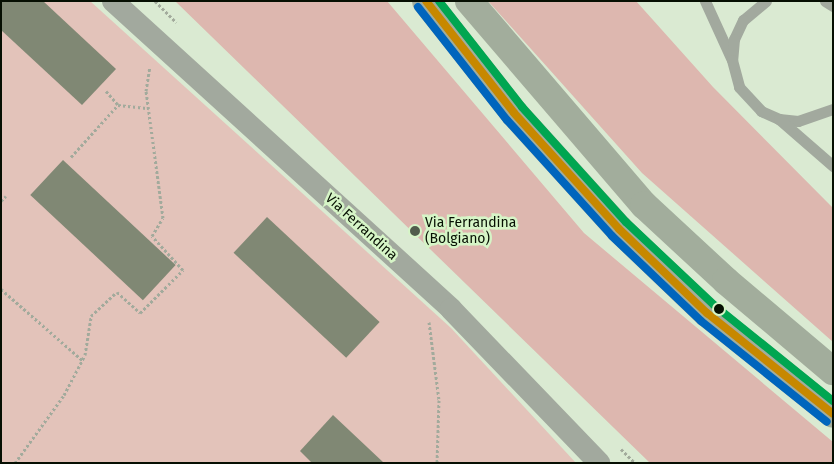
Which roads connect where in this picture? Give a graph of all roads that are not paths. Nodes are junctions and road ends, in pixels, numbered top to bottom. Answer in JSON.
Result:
{"nodes":[{"id":1,"x":113,"y":1,"type":"edge"},
{"id":2,"x":426,"y":1,"type":"edge"},
{"id":3,"x":469,"y":1,"type":"edge"},
{"id":4,"x":705,"y":1,"type":"edge"},
{"id":5,"x":766,"y":1,"type":"edge"},
{"id":6,"x":825,"y":1,"type":"edge"},
{"id":7,"x":833,"y":6,"type":"edge"},
{"id":8,"x":732,"y":60,"type":"junction"},
{"id":9,"x":833,"y":109,"type":"edge"},
{"id":10,"x":779,"y":119,"type":"junction"},
{"id":11,"x":833,"y":166,"type":"edge"},
{"id":12,"x":833,"y":371,"type":"edge"},
{"id":13,"x":833,"y":414,"type":"edge"},
{"id":14,"x":599,"y":463,"type":"edge"}],
"edges":[{"from":1,"to":14,"type":"street","name":"Via Ferrandina"},
{"from":2,"to":13,"type":"main road"},
{"from":3,"to":12,"type":"main road"},
{"from":4,"to":8,"type":"lane"},
{"from":5,"to":8,"type":"lane"},
{"from":6,"to":7,"type":"lane"},
{"from":8,"to":10,"type":"lane"},
{"from":9,"to":10,"type":"lane"},
{"from":10,"to":11,"type":"lane"}]}
